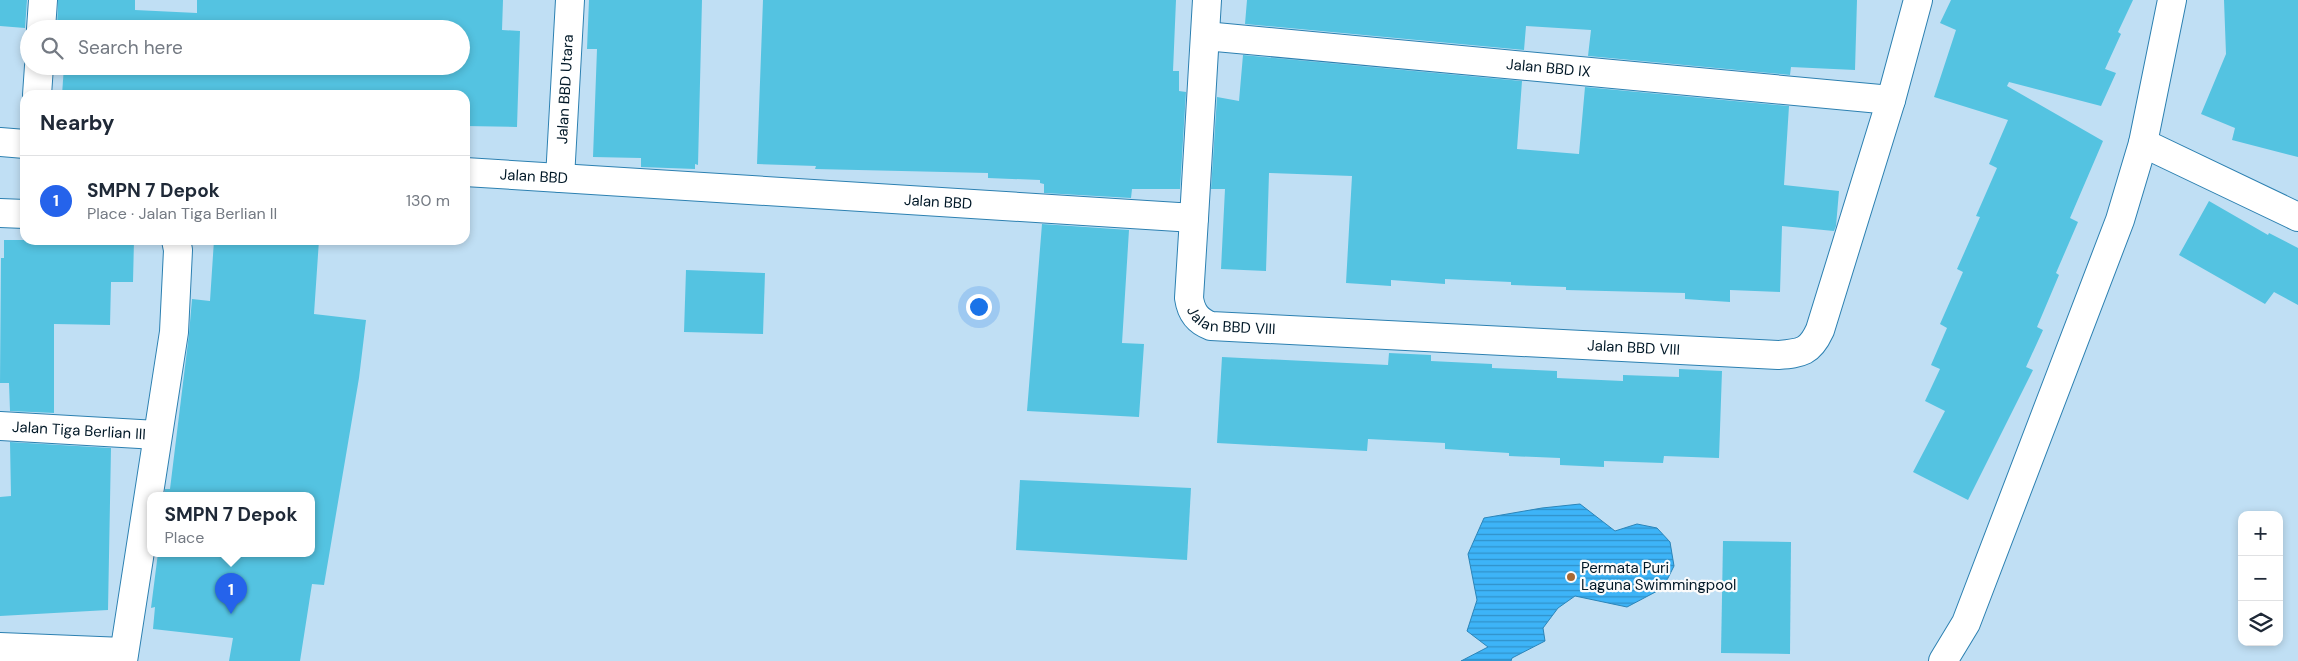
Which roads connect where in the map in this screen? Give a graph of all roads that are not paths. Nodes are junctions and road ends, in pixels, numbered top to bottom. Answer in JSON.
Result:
{"nodes":[{"id":1,"x":43,"y":0,"type":"edge"},
{"id":2,"x":570,"y":0,"type":"edge"},
{"id":3,"x":1207,"y":0,"type":"edge"},
{"id":4,"x":1918,"y":0,"type":"edge"},
{"id":5,"x":2172,"y":0,"type":"edge"},
{"id":6,"x":42,"y":20,"type":"edge"},
{"id":7,"x":1205,"y":36,"type":"junction"},
{"id":8,"x":38,"y":75,"type":"edge"},
{"id":9,"x":37,"y":90,"type":"edge"},
{"id":10,"x":1891,"y":100,"type":"junction"},
{"id":11,"x":0,"y":142,"type":"edge"},
{"id":12,"x":2143,"y":143,"type":"junction"},
{"id":13,"x":20,"y":144,"type":"edge"},
{"id":14,"x":470,"y":172,"type":"edge"},
{"id":15,"x":560,"y":178,"type":"junction"},
{"id":16,"x":0,"y":213,"type":"edge"},
{"id":17,"x":20,"y":214,"type":"edge"},
{"id":18,"x":2298,"y":217,"type":"edge"},
{"id":19,"x":1194,"y":218,"type":"junction"},
{"id":20,"x":177,"y":245,"type":"edge"},
{"id":21,"x":0,"y":426,"type":"edge"},
{"id":22,"x":158,"y":435,"type":"junction"},
{"id":23,"x":149,"y":492,"type":"edge"},
{"id":24,"x":147,"y":506,"type":"edge"},
{"id":25,"x":0,"y":647,"type":"edge"},
{"id":26,"x":124,"y":656,"type":"edge"},
{"id":27,"x":1943,"y":661,"type":"edge"}],
"edges":[{"from":1,"to":6,"type":"street"},
{"from":2,"to":15,"type":"street","name":"Jalan BBD Utara"},
{"from":3,"to":7,"type":"street"},
{"from":4,"to":10,"type":"street","name":"Jalan BBD VIII"},
{"from":5,"to":12,"type":"street"},
{"from":7,"to":10,"type":"street","name":"Jalan BBD IX"},
{"from":7,"to":19,"type":"street"},
{"from":8,"to":9,"type":"street"},
{"from":10,"to":19,"type":"street","name":"Jalan BBD VIII"},
{"from":11,"to":13,"type":"street"},
{"from":12,"to":18,"type":"street"},
{"from":12,"to":27,"type":"street"},
{"from":14,"to":15,"type":"street","name":"Jalan BBD"},
{"from":15,"to":19,"type":"street","name":"Jalan BBD"},
{"from":16,"to":17,"type":"street"},
{"from":20,"to":22,"type":"street"},
{"from":21,"to":22,"type":"street","name":"Jalan Tiga Berlian III"},
{"from":22,"to":23,"type":"street"},
{"from":24,"to":26,"type":"street"},
{"from":25,"to":26,"type":"street"}]}
